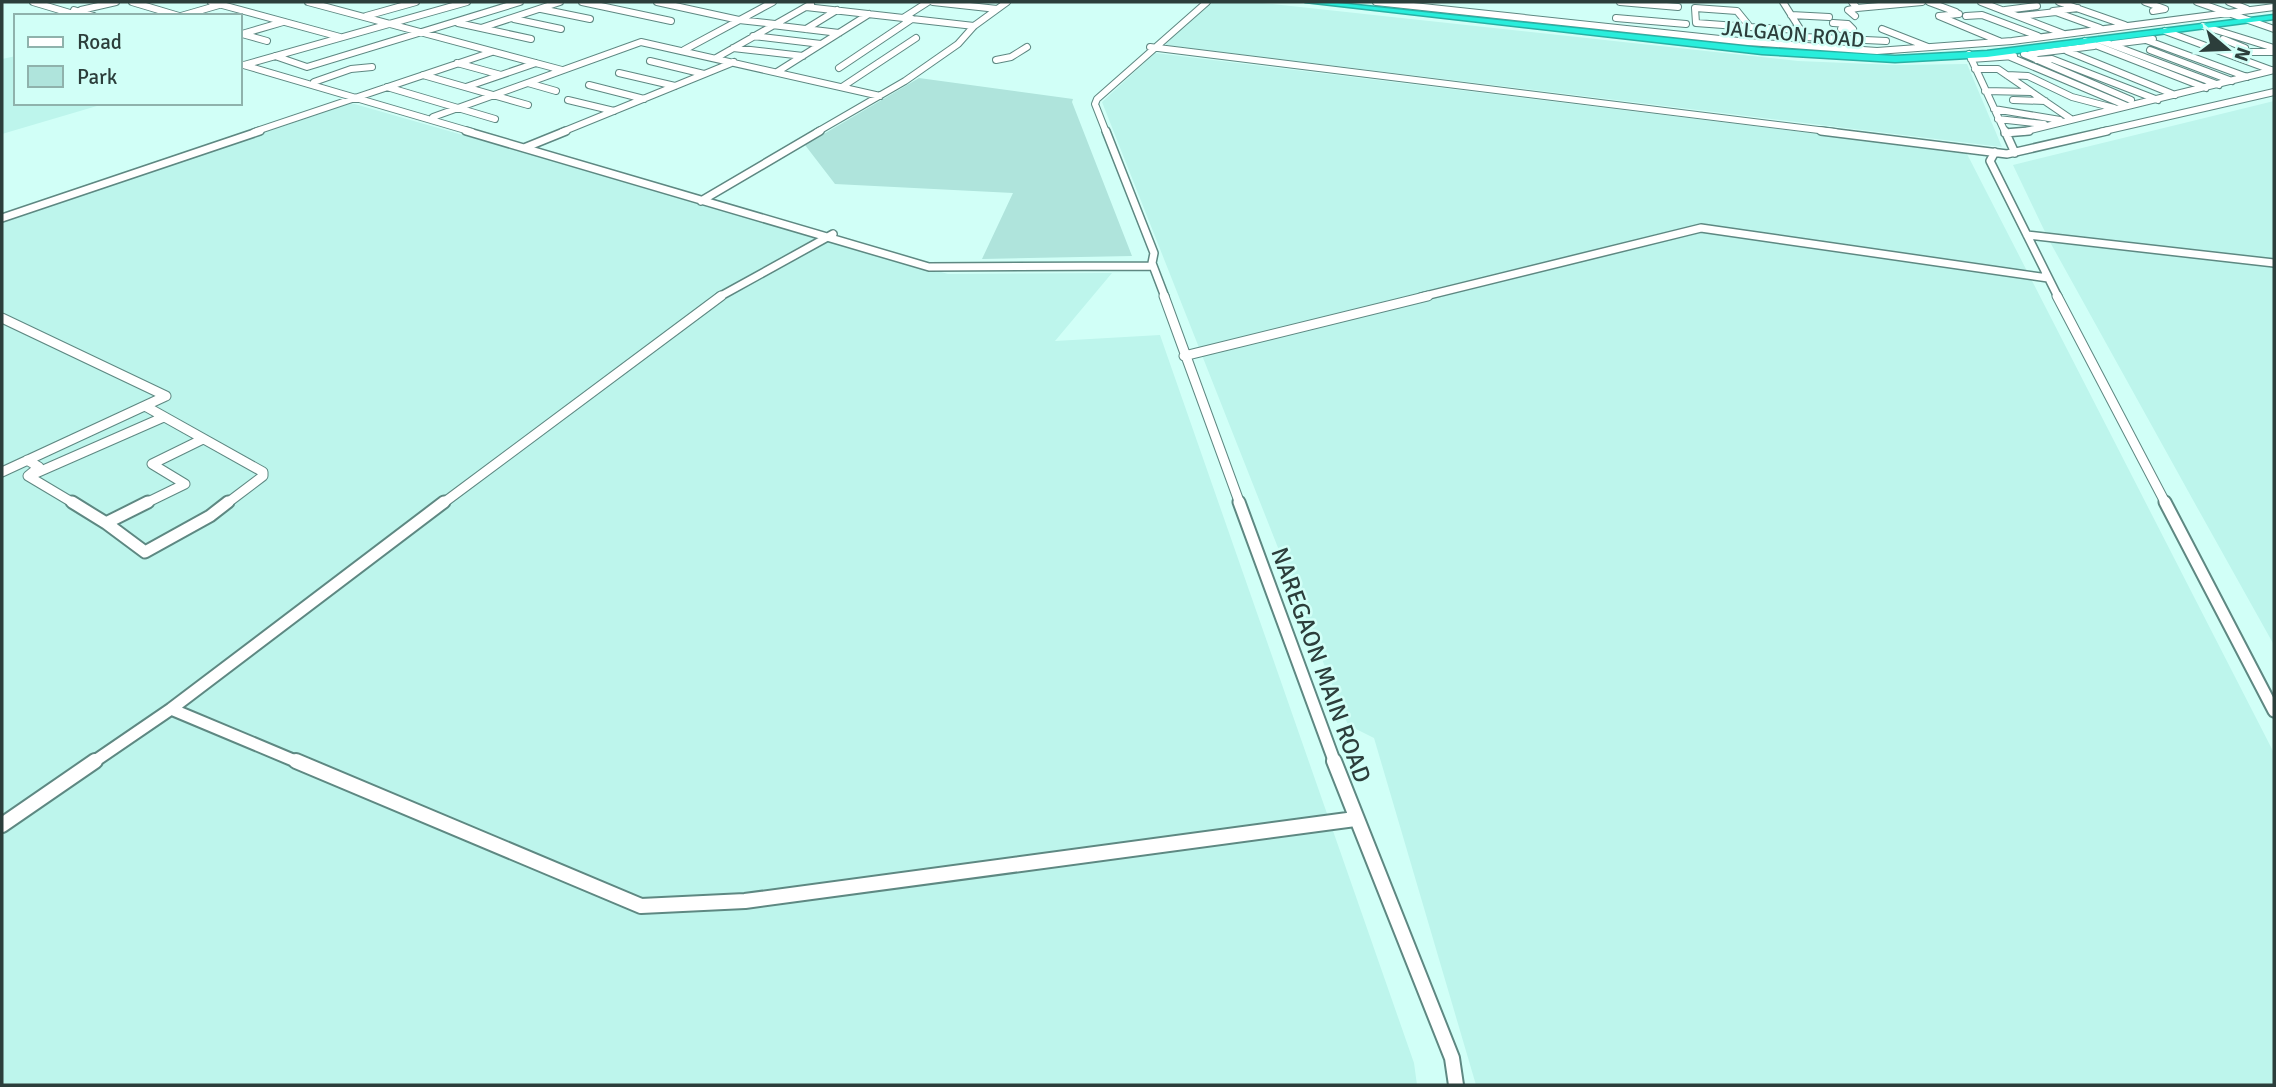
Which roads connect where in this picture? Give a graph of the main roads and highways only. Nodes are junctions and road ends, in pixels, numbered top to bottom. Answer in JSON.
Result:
{"nodes":[{"id":1,"x":1309,"y":2,"type":"edge"},
{"id":2,"x":1330,"y":2,"type":"edge"},
{"id":3,"x":2272,"y":13,"type":"edge"},
{"id":4,"x":2244,"y":17,"type":"junction"},
{"id":5,"x":1814,"y":51,"type":"junction"},
{"id":6,"x":1969,"y":55,"type":"junction"}],
"edges":[{"from":1,"to":5,"type":"highway","name":"JALGAON ROAD"},
{"from":2,"to":5,"type":"highway","name":"JALGAON ROAD"},
{"from":3,"to":4,"type":"highway","name":"JALGAON ROAD"},
{"from":4,"to":6,"type":"highway","name":"JALGAON ROAD"},
{"from":4,"to":6,"type":"highway","name":"JALGAON ROAD"},
{"from":5,"to":6,"type":"highway","name":"JALGAON ROAD"}]}
